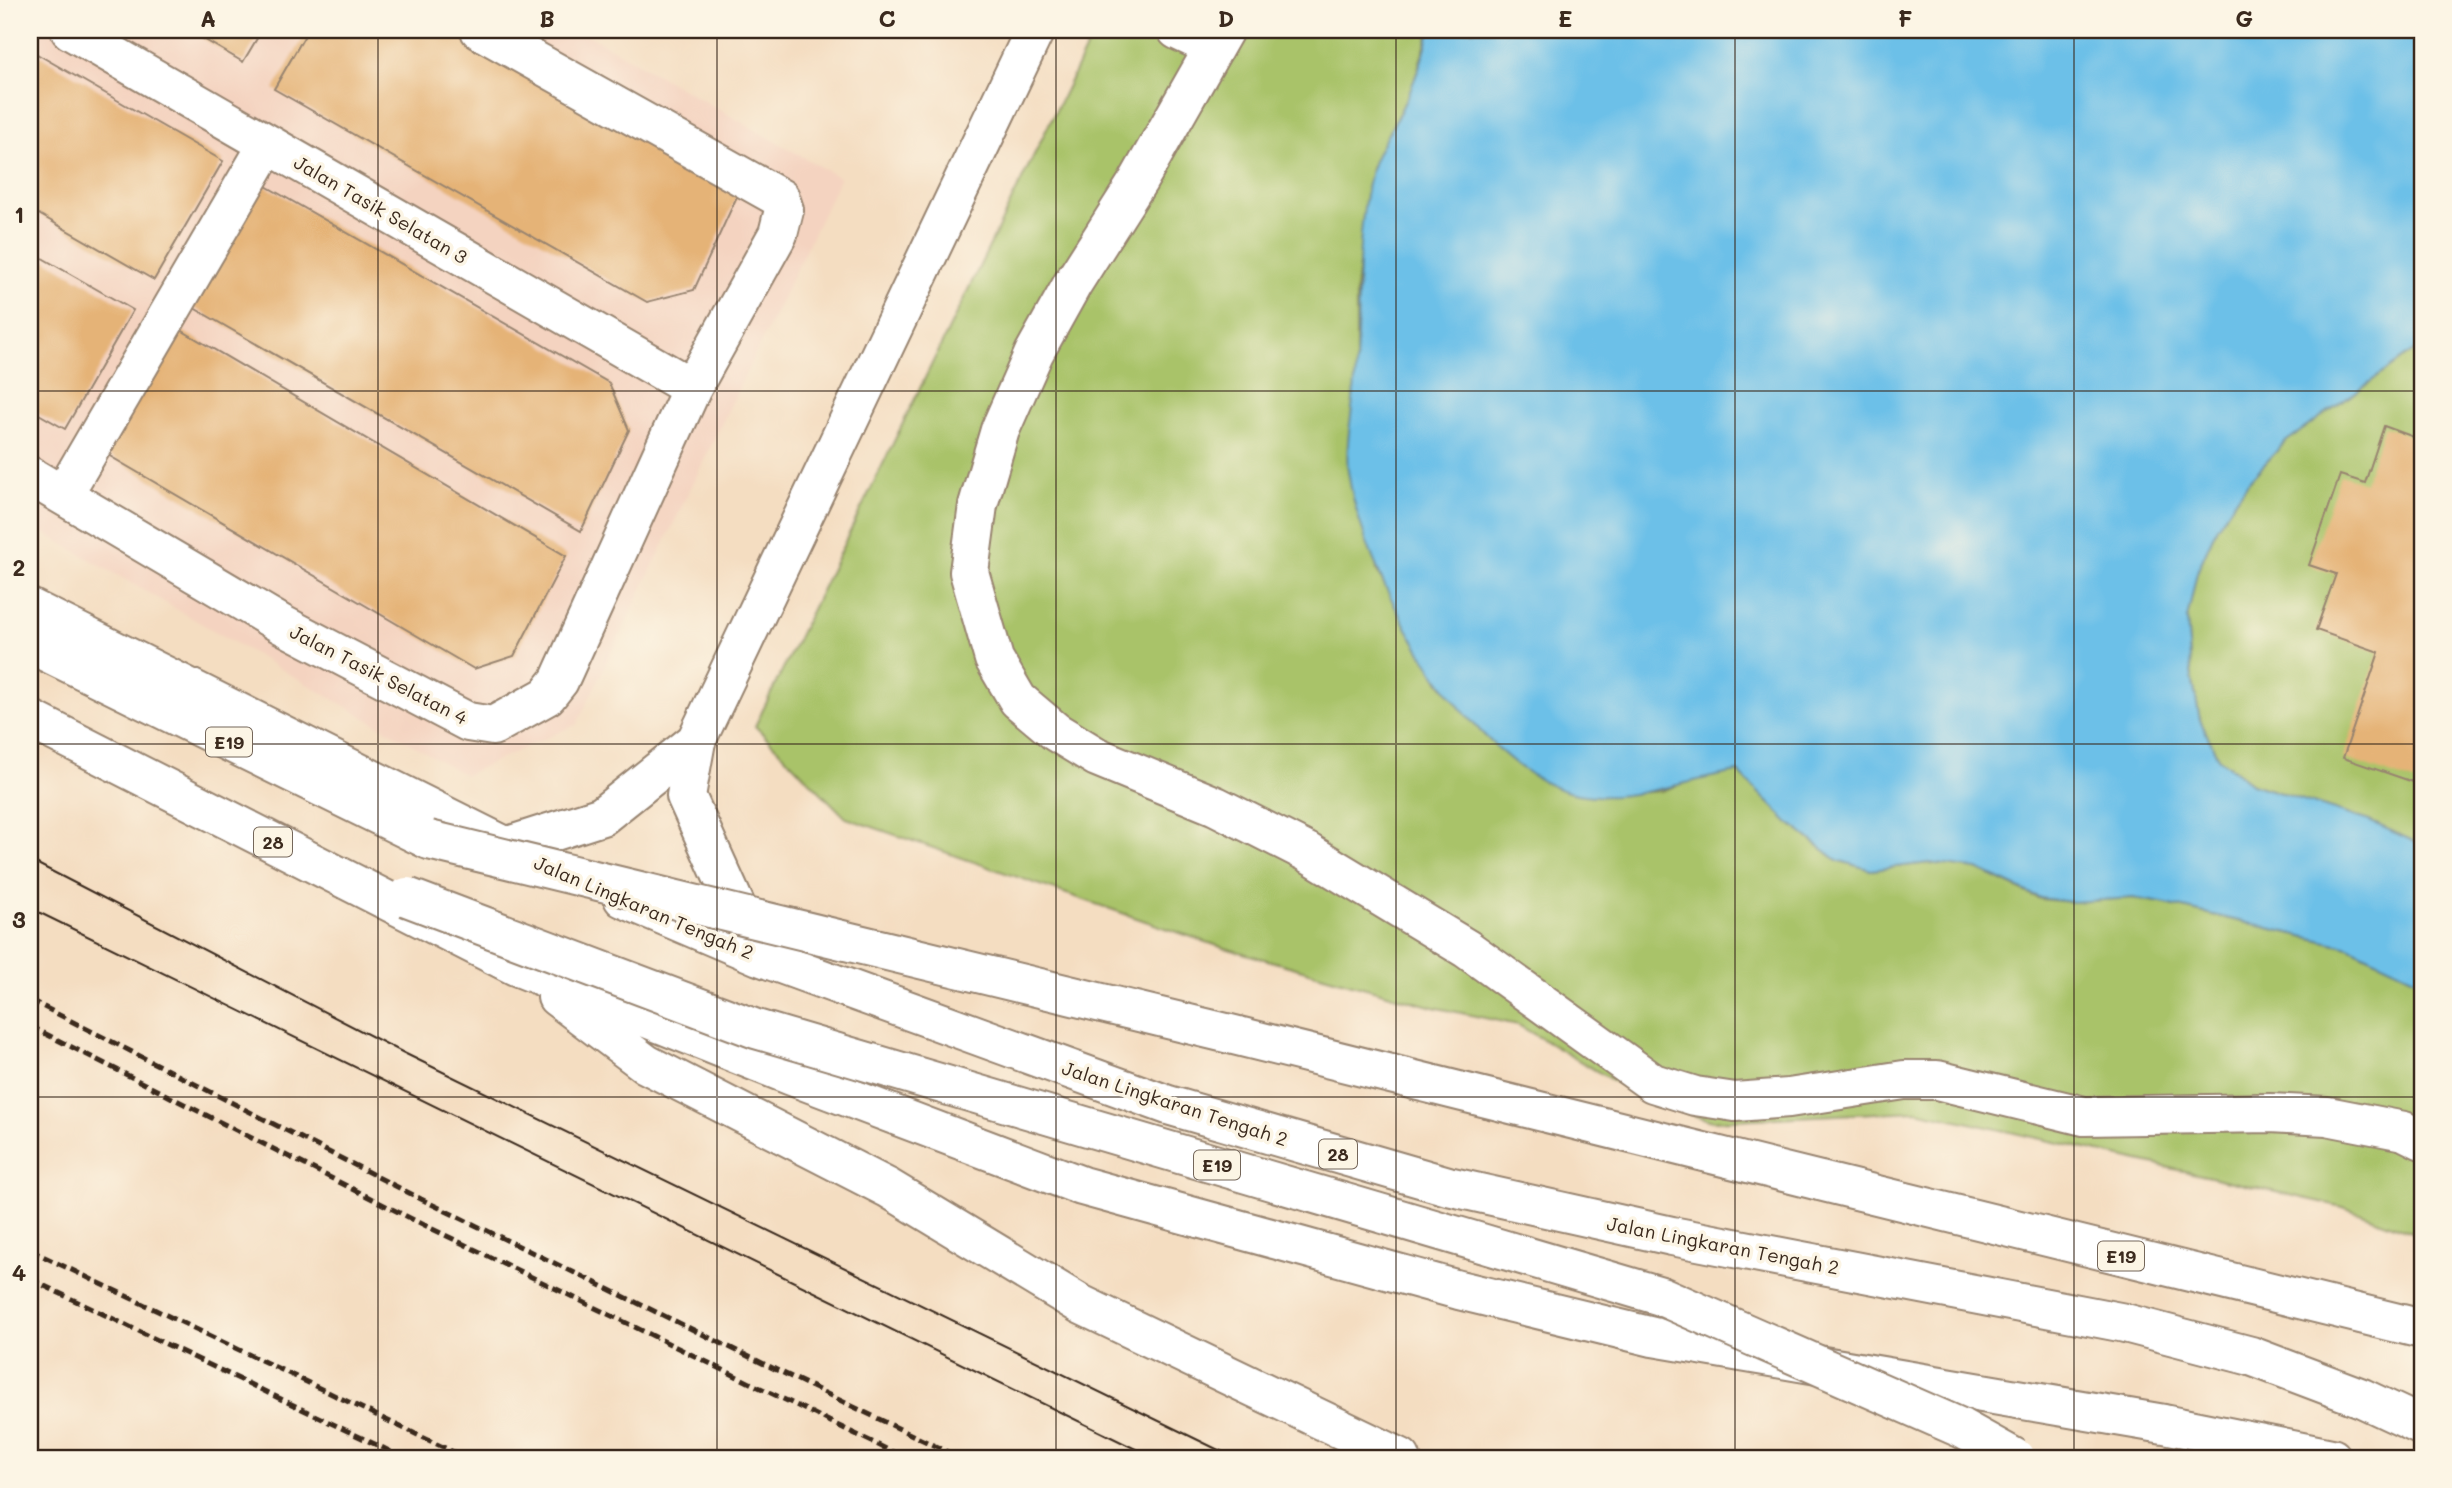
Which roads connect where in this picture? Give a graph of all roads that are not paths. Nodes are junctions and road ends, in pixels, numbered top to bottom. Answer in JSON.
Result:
{"nodes":[{"id":1,"x":70,"y":30,"type":"edge"},
{"id":2,"x":480,"y":30,"type":"edge"},
{"id":3,"x":1035,"y":30,"type":"edge"},
{"id":4,"x":1177,"y":30,"type":"edge"},
{"id":5,"x":1219,"y":39,"type":"edge"},
{"id":6,"x":268,"y":144,"type":"junction"},
{"id":7,"x":692,"y":388,"type":"junction"},
{"id":8,"x":30,"y":476,"type":"edge"},
{"id":9,"x":63,"y":495,"type":"junction"},
{"id":10,"x":30,"y":608,"type":"edge"},
{"id":11,"x":30,"y":644,"type":"edge"},
{"id":12,"x":30,"y":698,"type":"edge"},
{"id":13,"x":30,"y":719,"type":"edge"},
{"id":14,"x":696,"y":741,"type":"junction"},
{"id":15,"x":505,"y":847,"type":"junction"},
{"id":16,"x":759,"y":956,"type":"junction"},
{"id":17,"x":516,"y":966,"type":"junction"},
{"id":18,"x":2422,"y":1140,"type":"edge"},
{"id":19,"x":2422,"y":1329,"type":"edge"},
{"id":20,"x":2422,"y":1426,"type":"edge"},
{"id":21,"x":1401,"y":1458,"type":"edge"},
{"id":22,"x":2015,"y":1458,"type":"edge"},
{"id":23,"x":2332,"y":1458,"type":"edge"}],
"edges":[{"from":1,"to":6,"type":"main road","name":"Jalan Tasik Selatan 3"},
{"from":2,"to":7,"type":"main road","name":"Jalan Tasik Selatan 4"},
{"from":3,"to":14,"type":"main road"},
{"from":4,"to":5,"type":"main road"},
{"from":5,"to":18,"type":"main road"},
{"from":6,"to":7,"type":"main road","name":"Jalan Tasik Selatan 3"},
{"from":6,"to":9,"type":"main road"},
{"from":7,"to":9,"type":"main road","name":"Jalan Tasik Selatan 4"},
{"from":8,"to":9,"type":"main road","name":"Jalan Tasik Selatan 4"},
{"from":10,"to":15,"type":"main road","name":"Jalan Lingkaran Tengah 2","number":"28"},
{"from":11,"to":19,"type":"main road","number":"E19","bridge":true},
{"from":12,"to":22,"type":"main road","number":"E19","bridge":true},
{"from":13,"to":17,"type":"main road","number":"28"},
{"from":14,"to":15,"type":"main road"},
{"from":14,"to":16,"type":"main road"},
{"from":15,"to":16,"type":"main road","name":"Jalan Lingkaran Tengah 2","number":"28"},
{"from":16,"to":20,"type":"main road","name":"Jalan Lingkaran Tengah 2","number":"28"},
{"from":17,"to":21,"type":"main road"},
{"from":17,"to":23,"type":"main road","number":"28"}]}
